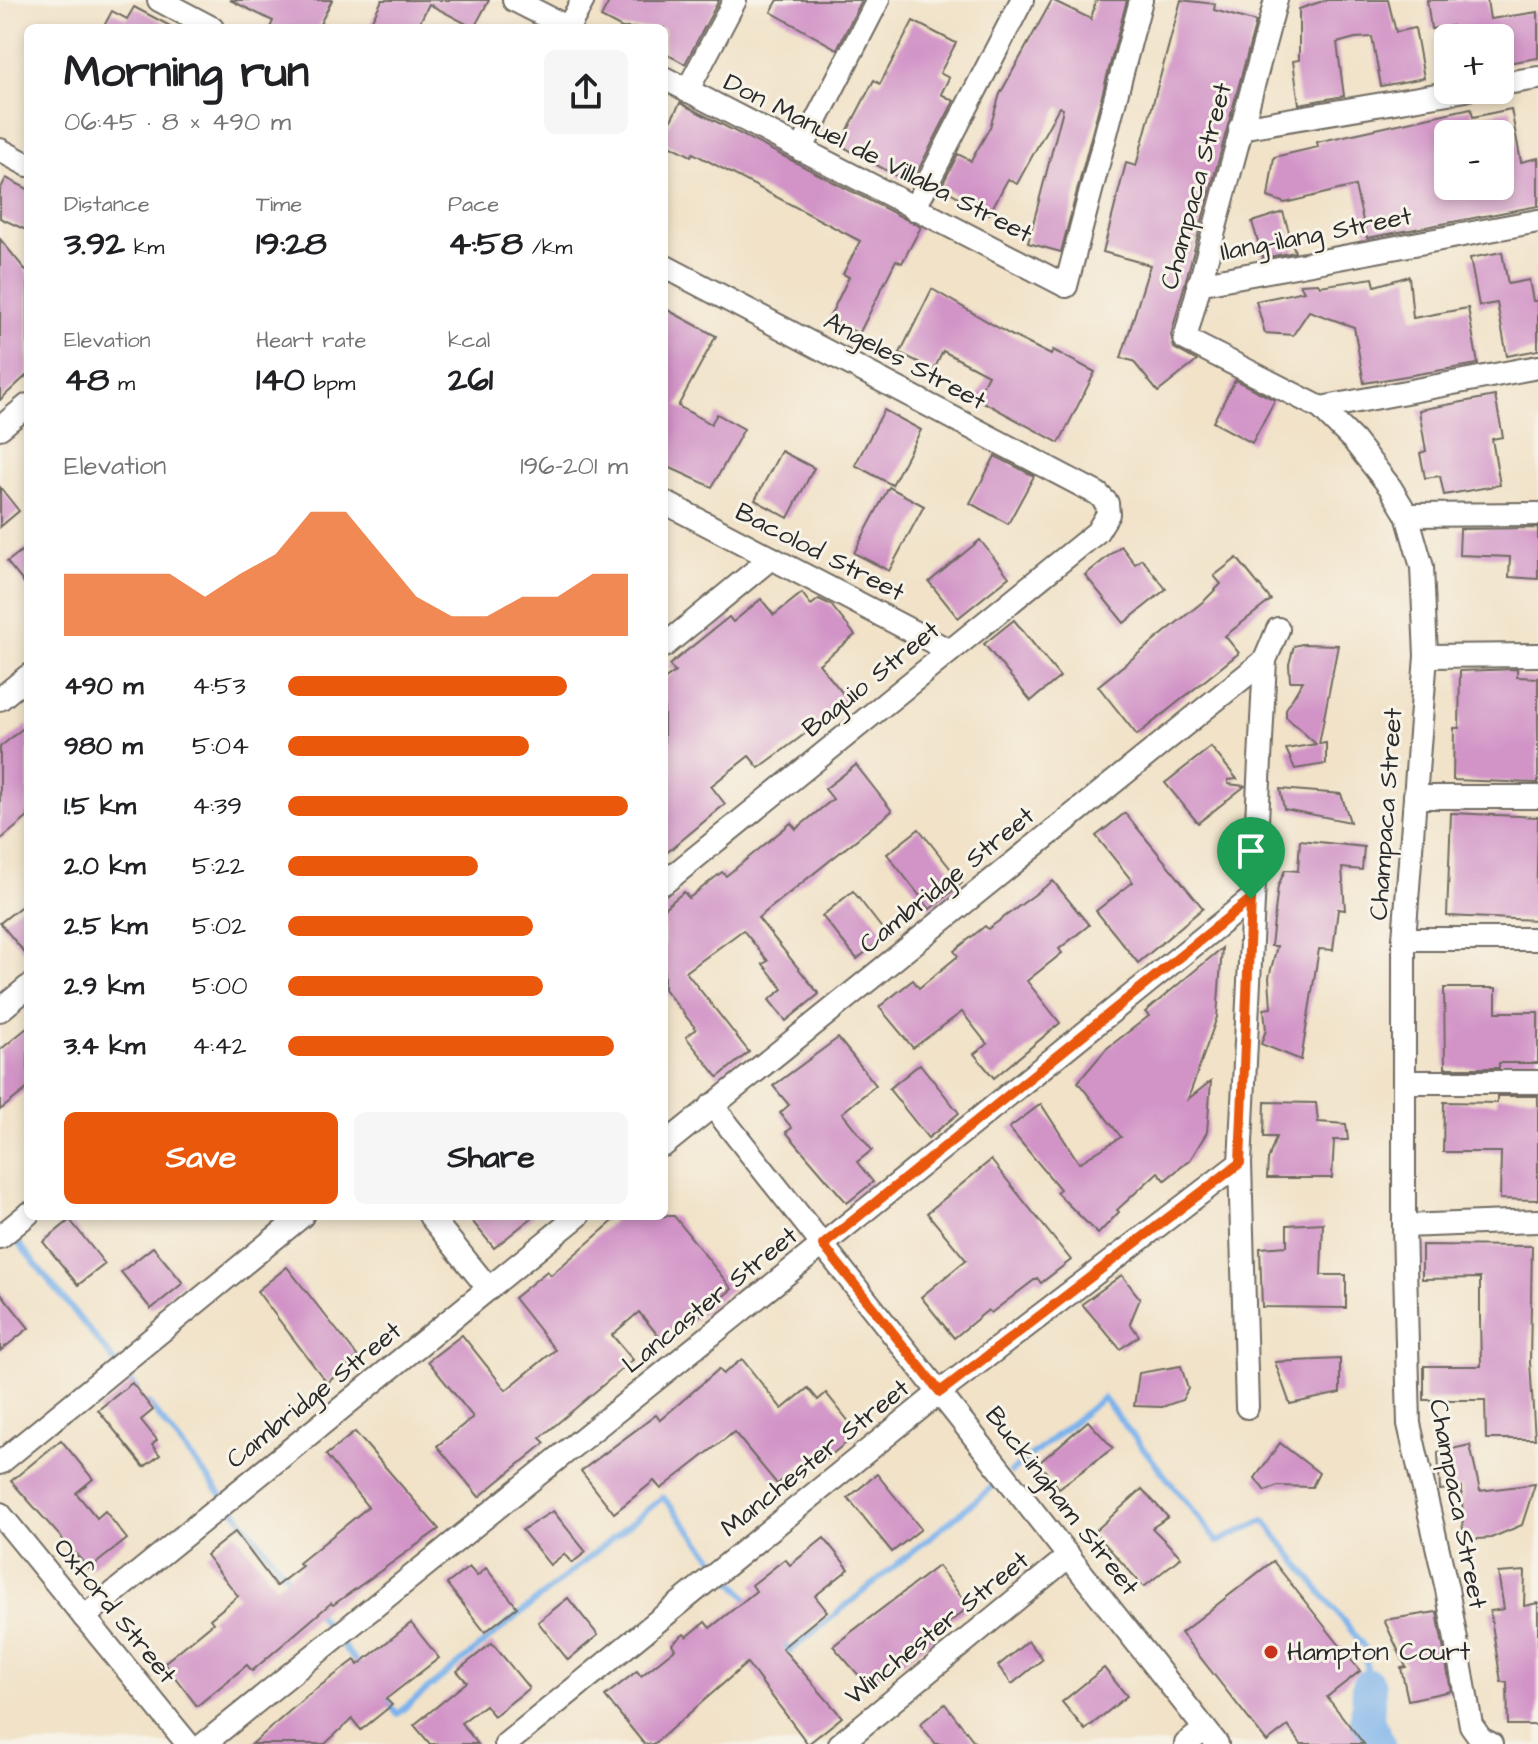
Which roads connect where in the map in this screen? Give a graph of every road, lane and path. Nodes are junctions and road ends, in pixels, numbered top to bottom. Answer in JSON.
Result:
{"nodes":[{"id":1,"x":159,"y":0,"type":"edge"},
{"id":2,"x":514,"y":0,"type":"edge"},
{"id":3,"x":583,"y":0,"type":"edge"},
{"id":4,"x":735,"y":0,"type":"edge"},
{"id":5,"x":878,"y":0,"type":"edge"},
{"id":6,"x":1022,"y":0,"type":"edge"},
{"id":7,"x":1141,"y":0,"type":"edge"},
{"id":8,"x":1276,"y":0,"type":"edge"},
{"id":9,"x":204,"y":24,"type":"edge"},
{"id":10,"x":561,"y":24,"type":"edge"},
{"id":11,"x":571,"y":24,"type":"edge"},
{"id":12,"x":1538,"y":78,"type":"edge"},
{"id":13,"x":668,"y":80,"type":"edge"},
{"id":14,"x":1514,"y":82,"type":"edge"},
{"id":15,"x":687,"y":91,"type":"junction"},
{"id":16,"x":1434,"y":95,"type":"edge"},
{"id":17,"x":1240,"y":128,"type":"junction"},
{"id":18,"x":801,"y":150,"type":"junction"},
{"id":19,"x":2,"y":154,"type":"edge"},
{"id":20,"x":24,"y":163,"type":"edge"},
{"id":21,"x":914,"y":209,"type":"junction"},
{"id":22,"x":1538,"y":221,"type":"edge"},
{"id":23,"x":668,"y":268,"type":"edge"},
{"id":24,"x":1198,"y":284,"type":"junction"},
{"id":25,"x":1538,"y":367,"type":"edge"},
{"id":26,"x":24,"y":408,"type":"edge"},
{"id":27,"x":1321,"y":408,"type":"junction"},
{"id":28,"x":0,"y":428,"type":"edge"},
{"id":29,"x":668,"y":504,"type":"edge"},
{"id":30,"x":1108,"y":514,"type":"joint"},
{"id":31,"x":1538,"y":514,"type":"edge"},
{"id":32,"x":1407,"y":515,"type":"junction"},
{"id":33,"x":771,"y":558,"type":"junction"},
{"id":34,"x":1278,"y":629,"type":"dead end"},
{"id":35,"x":668,"y":643,"type":"edge"},
{"id":36,"x":950,"y":651,"type":"junction"},
{"id":37,"x":1538,"y":655,"type":"edge"},
{"id":38,"x":1426,"y":656,"type":"junction"},
{"id":39,"x":1265,"y":660,"type":"junction"},
{"id":40,"x":24,"y":679,"type":"edge"},
{"id":41,"x":0,"y":699,"type":"edge"},
{"id":42,"x":1415,"y":797,"type":"junction"},
{"id":43,"x":1538,"y":797,"type":"edge"},
{"id":44,"x":668,"y":880,"type":"edge"},
{"id":45,"x":1251,"y":899,"type":"junction"},
{"id":46,"x":1404,"y":939,"type":"junction"},
{"id":47,"x":1538,"y":939,"type":"edge"},
{"id":48,"x":24,"y":990,"type":"edge"},
{"id":49,"x":0,"y":1010,"type":"edge"},
{"id":50,"x":1405,"y":1082,"type":"junction"},
{"id":51,"x":1538,"y":1082,"type":"edge"},
{"id":52,"x":712,"y":1105,"type":"junction"},
{"id":53,"x":668,"y":1142,"type":"edge"},
{"id":54,"x":1240,"y":1163,"type":"junction"},
{"id":55,"x":24,"y":1217,"type":"edge"},
{"id":56,"x":297,"y":1220,"type":"edge"},
{"id":57,"x":433,"y":1220,"type":"edge"},
{"id":58,"x":573,"y":1220,"type":"edge"},
{"id":59,"x":1538,"y":1221,"type":"edge"},
{"id":60,"x":1404,"y":1226,"type":"junction"},
{"id":61,"x":0,"y":1237,"type":"edge"},
{"id":62,"x":823,"y":1245,"type":"junction"},
{"id":63,"x":489,"y":1289,"type":"junction"},
{"id":64,"x":940,"y":1392,"type":"junction"},
{"id":65,"x":1247,"y":1407,"type":"dead end"},
{"id":66,"x":0,"y":1463,"type":"edge"},
{"id":67,"x":0,"y":1514,"type":"edge"},
{"id":68,"x":1069,"y":1556,"type":"junction"},
{"id":69,"x":84,"y":1617,"type":"junction"},
{"id":70,"x":1211,"y":1736,"type":"edge"},
{"id":71,"x":188,"y":1744,"type":"edge"},
{"id":72,"x":204,"y":1744,"type":"edge"},
{"id":73,"x":506,"y":1744,"type":"edge"},
{"id":74,"x":840,"y":1744,"type":"edge"},
{"id":75,"x":1186,"y":1744,"type":"edge"},
{"id":76,"x":1491,"y":1744,"type":"edge"}],
"edges":[{"from":1,"to":9,"type":"street"},
{"from":2,"to":10,"type":"street"},
{"from":3,"to":11,"type":"street"},
{"from":4,"to":15,"type":"street"},
{"from":5,"to":18,"type":"street"},
{"from":6,"to":21,"type":"street"},
{"from":7,"to":21,"type":"street","name":"Don Manuel de Villaba Street"},
{"from":8,"to":17,"type":"street","name":"Champaca Street"},
{"from":12,"to":14,"type":"street"},
{"from":13,"to":15,"type":"street","name":"Don Manuel de Villaba Street"},
{"from":15,"to":18,"type":"street","name":"Don Manuel de Villaba Street"},
{"from":16,"to":17,"type":"street"},
{"from":17,"to":24,"type":"street","name":"Champaca Street"},
{"from":18,"to":21,"type":"street","name":"Don Manuel de Villaba Street"},
{"from":19,"to":20,"type":"street"},
{"from":22,"to":24,"type":"street","name":"Ilang-ilang Street"},
{"from":23,"to":30,"type":"street","name":"Angeles Street"},
{"from":24,"to":27,"type":"street","name":"Champaca Street"},
{"from":25,"to":27,"type":"street"},
{"from":26,"to":28,"type":"street"},
{"from":27,"to":32,"type":"street","name":"Champaca Street"},
{"from":29,"to":33,"type":"street","name":"Bacolod Street"},
{"from":30,"to":36,"type":"street","name":"Baguio Street"},
{"from":31,"to":32,"type":"street"},
{"from":32,"to":38,"type":"street","name":"Champaca Street"},
{"from":33,"to":35,"type":"street"},
{"from":33,"to":36,"type":"street","name":"Bacolod Street"},
{"from":34,"to":39,"type":"street","name":"Cambridge Street"},
{"from":36,"to":44,"type":"street","name":"Baguio Street"},
{"from":37,"to":38,"type":"street"},
{"from":38,"to":42,"type":"street","name":"Champaca Street"},
{"from":39,"to":45,"type":"street","name":"Cambridge Street"},
{"from":39,"to":52,"type":"street","name":"Cambridge Street"},
{"from":40,"to":41,"type":"street"},
{"from":42,"to":43,"type":"street"},
{"from":42,"to":46,"type":"street","name":"Champaca Street"},
{"from":45,"to":54,"type":"street","name":"Cambridge Street"},
{"from":45,"to":62,"type":"street","name":"Lancaster Street"},
{"from":46,"to":47,"type":"street"},
{"from":46,"to":50,"type":"street","name":"Champaca Street"},
{"from":48,"to":49,"type":"street"},
{"from":50,"to":51,"type":"street"},
{"from":50,"to":60,"type":"street","name":"Champaca Street"},
{"from":52,"to":53,"type":"street","name":"Cambridge Street"},
{"from":52,"to":62,"type":"street","name":"Buckingham Street"},
{"from":54,"to":64,"type":"street","name":"Manchester Street"},
{"from":54,"to":65,"type":"street","name":"Cambridge Street"},
{"from":55,"to":61,"type":"street"},
{"from":56,"to":66,"type":"street"},
{"from":57,"to":63,"type":"street"},
{"from":58,"to":63,"type":"street","name":"Cambridge Street"},
{"from":59,"to":60,"type":"street"},
{"from":60,"to":76,"type":"street","name":"Champaca Street"},
{"from":62,"to":64,"type":"street","name":"Buckingham Street"},
{"from":62,"to":72,"type":"street","name":"Lancaster Street"},
{"from":63,"to":69,"type":"street","name":"Cambridge Street"},
{"from":64,"to":68,"type":"street","name":"Buckingham Street"},
{"from":64,"to":73,"type":"street","name":"Manchester Street"},
{"from":67,"to":69,"type":"street","name":"Oxford Street"},
{"from":68,"to":70,"type":"street","name":"Buckingham Street"},
{"from":68,"to":74,"type":"street","name":"Winchester Street"},
{"from":69,"to":71,"type":"street","name":"Oxford Street"},
{"from":70,"to":75,"type":"street"}]}
